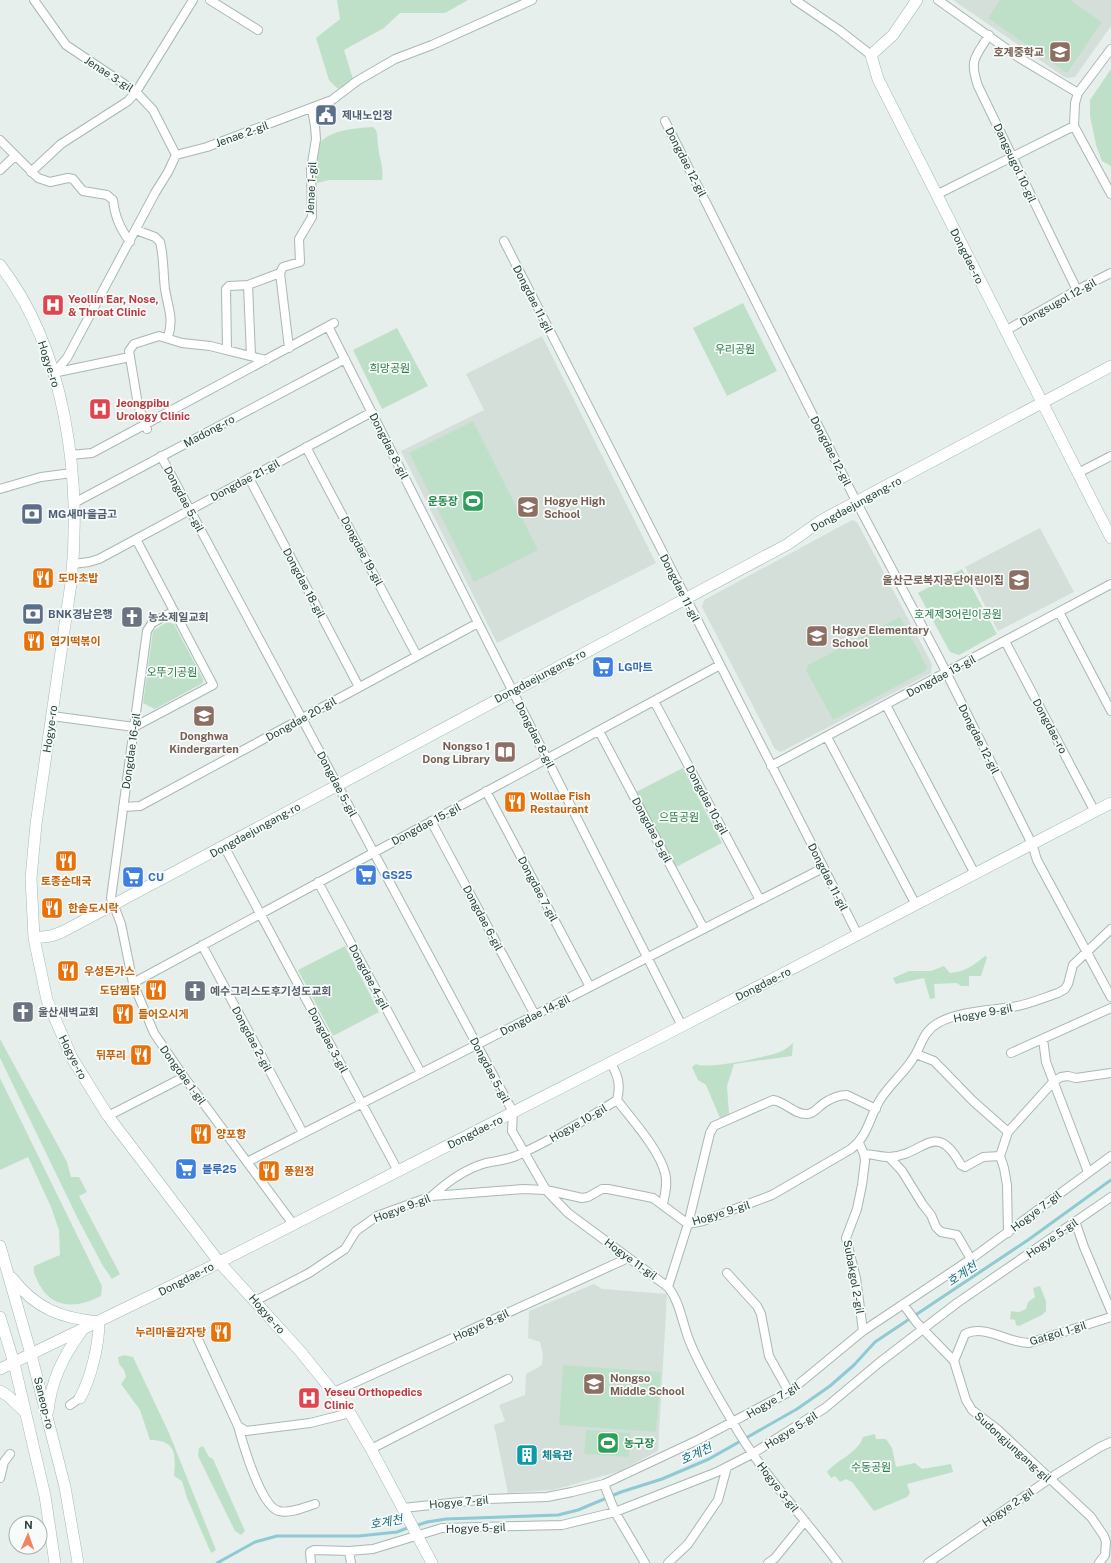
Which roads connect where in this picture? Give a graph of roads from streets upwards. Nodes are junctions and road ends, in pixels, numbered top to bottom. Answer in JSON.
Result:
{"nodes":[{"id":1,"x":34,"y":0,"type":"edge"},
{"id":2,"x":193,"y":0,"type":"edge"},
{"id":3,"x":210,"y":0,"type":"edge"},
{"id":4,"x":532,"y":0,"type":"edge"},
{"id":5,"x":795,"y":0,"type":"edge"},
{"id":6,"x":917,"y":0,"type":"edge"},
{"id":7,"x":938,"y":0,"type":"edge"},
{"id":8,"x":258,"y":30,"type":"dead end"},
{"id":9,"x":989,"y":35,"type":"junction"},
{"id":10,"x":1111,"y":49,"type":"edge"},
{"id":11,"x":870,"y":55,"type":"junction"},
{"id":12,"x":136,"y":92,"type":"junction"},
{"id":13,"x":1078,"y":93,"type":"junction"},
{"id":14,"x":312,"y":108,"type":"junction"},
{"id":15,"x":665,"y":121,"type":"dead end"},
{"id":16,"x":1074,"y":126,"type":"junction"},
{"id":17,"x":0,"y":140,"type":"edge"},
{"id":18,"x":176,"y":155,"type":"junction"},
{"id":19,"x":15,"y":156,"type":"junction"},
{"id":20,"x":1011,"y":156,"type":"junction"},
{"id":21,"x":0,"y":170,"type":"edge"},
{"id":22,"x":31,"y":172,"type":"junction"},
{"id":23,"x":1108,"y":181,"type":"edge"},
{"id":24,"x":1111,"y":194,"type":"edge"},
{"id":25,"x":936,"y":195,"type":"junction"},
{"id":26,"x":136,"y":230,"type":"junction"},
{"id":27,"x":504,"y":241,"type":"dead end"},
{"id":28,"x":130,"y":242,"type":"junction"},
{"id":29,"x":0,"y":265,"type":"edge"},
{"id":30,"x":280,"y":273,"type":"junction"},
{"id":31,"x":1111,"y":273,"type":"edge"},
{"id":32,"x":248,"y":285,"type":"junction"},
{"id":33,"x":1077,"y":290,"type":"junction"},
{"id":34,"x":1005,"y":331,"type":"junction"},
{"id":35,"x":168,"y":337,"type":"junction"},
{"id":36,"x":289,"y":348,"type":"junction"},
{"id":37,"x":227,"y":349,"type":"junction"},
{"id":38,"x":251,"y":356,"type":"junction"},
{"id":39,"x":130,"y":357,"type":"junction"},
{"id":40,"x":345,"y":359,"type":"junction"},
{"id":41,"x":266,"y":360,"type":"junction"},
{"id":42,"x":1111,"y":366,"type":"edge"},
{"id":43,"x":53,"y":374,"type":"junction"},
{"id":44,"x":1042,"y":403,"type":"junction"},
{"id":45,"x":372,"y":412,"type":"junction"},
{"id":46,"x":146,"y":426,"type":"junction"},
{"id":47,"x":306,"y":447,"type":"junction"},
{"id":48,"x":70,"y":455,"type":"junction"},
{"id":49,"x":161,"y":456,"type":"junction"},
{"id":50,"x":1111,"y":456,"type":"edge"},
{"id":51,"x":72,"y":473,"type":"junction"},
{"id":52,"x":1078,"y":473,"type":"junction"},
{"id":53,"x":249,"y":478,"type":"junction"},
{"id":54,"x":0,"y":489,"type":"edge"},
{"id":55,"x":74,"y":502,"type":"junction"},
{"id":56,"x":857,"y":502,"type":"junction"},
{"id":57,"x":190,"y":510,"type":"junction"},
{"id":58,"x":1111,"y":538,"type":"edge"},
{"id":59,"x":136,"y":539,"type":"junction"},
{"id":60,"x":73,"y":564,"type":"junction"},
{"id":61,"x":1111,"y":584,"type":"edge"},
{"id":62,"x":686,"y":598,"type":"junction"},
{"id":63,"x":174,"y":611,"type":"junction"},
{"id":64,"x":1059,"y":612,"type":"junction"},
{"id":65,"x":478,"y":623,"type":"junction"},
{"id":66,"x":1006,"y":641,"type":"junction"},
{"id":67,"x":417,"y":656,"type":"junction"},
{"id":68,"x":720,"y":665,"type":"junction"},
{"id":69,"x":946,"y":674,"type":"junction"},
{"id":70,"x":359,"y":687,"type":"junction"},
{"id":71,"x":512,"y":691,"type":"junction"},
{"id":72,"x":654,"y":701,"type":"junction"},
{"id":73,"x":886,"y":705,"type":"junction"},
{"id":74,"x":1111,"y":711,"type":"edge"},
{"id":75,"x":52,"y":716,"type":"junction"},
{"id":76,"x":302,"y":718,"type":"junction"},
{"id":77,"x":134,"y":727,"type":"junction"},
{"id":78,"x":599,"y":731,"type":"junction"},
{"id":79,"x":827,"y":736,"type":"junction"},
{"id":80,"x":547,"y":759,"type":"junction"},
{"id":81,"x":771,"y":766,"type":"junction"},
{"id":82,"x":337,"y":784,"type":"junction"},
{"id":83,"x":486,"y":792,"type":"junction"},
{"id":84,"x":1111,"y":803,"type":"edge"},
{"id":85,"x":123,"y":807,"type":"junction"},
{"id":86,"x":1095,"y":812,"type":"junction"},
{"id":87,"x":431,"y":821,"type":"junction"},
{"id":88,"x":1032,"y":844,"type":"junction"},
{"id":89,"x":224,"y":846,"type":"junction"},
{"id":90,"x":373,"y":852,"type":"junction"},
{"id":91,"x":823,"y":868,"type":"junction"},
{"id":92,"x":975,"y":874,"type":"junction"},
{"id":93,"x":318,"y":882,"type":"junction"},
{"id":94,"x":760,"y":900,"type":"junction"},
{"id":95,"x":115,"y":905,"type":"junction"},
{"id":96,"x":916,"y":905,"type":"junction"},
{"id":97,"x":260,"y":914,"type":"junction"},
{"id":98,"x":704,"y":928,"type":"junction"},
{"id":99,"x":1111,"y":929,"type":"edge"},
{"id":100,"x":858,"y":935,"type":"junction"},
{"id":101,"x":34,"y":938,"type":"junction"},
{"id":102,"x":202,"y":945,"type":"junction"},
{"id":103,"x":1086,"y":954,"type":"junction"},
{"id":104,"x":647,"y":958,"type":"junction"},
{"id":105,"x":133,"y":983,"type":"junction"},
{"id":106,"x":590,"y":987,"type":"junction"},
{"id":107,"x":1111,"y":997,"type":"edge"},
{"id":108,"x":1111,"y":1008,"type":"edge"},
{"id":109,"x":535,"y":1015,"type":"junction"},
{"id":110,"x":682,"y":1026,"type":"junction"},
{"id":111,"x":1042,"y":1039,"type":"junction"},
{"id":112,"x":476,"y":1044,"type":"junction"},
{"id":113,"x":1011,"y":1053,"type":"dead end"},
{"id":114,"x":916,"y":1054,"type":"junction"},
{"id":115,"x":611,"y":1062,"type":"junction"},
{"id":116,"x":420,"y":1073,"type":"junction"},
{"id":117,"x":1111,"y":1073,"type":"edge"},
{"id":118,"x":184,"y":1077,"type":"junction"},
{"id":119,"x":1054,"y":1081,"type":"junction"},
{"id":120,"x":617,"y":1100,"type":"junction"},
{"id":121,"x":362,"y":1103,"type":"junction"},
{"id":122,"x":876,"y":1109,"type":"junction"},
{"id":123,"x":513,"y":1112,"type":"junction"},
{"id":124,"x":108,"y":1116,"type":"junction"},
{"id":125,"x":1008,"y":1132,"type":"junction"},
{"id":126,"x":303,"y":1133,"type":"junction"},
{"id":127,"x":859,"y":1143,"type":"junction"},
{"id":128,"x":524,"y":1152,"type":"junction"},
{"id":129,"x":864,"y":1154,"type":"junction"},
{"id":130,"x":1000,"y":1156,"type":"junction"},
{"id":131,"x":1111,"y":1156,"type":"edge"},
{"id":132,"x":889,"y":1157,"type":"junction"},
{"id":133,"x":246,"y":1162,"type":"junction"},
{"id":134,"x":398,"y":1170,"type":"junction"},
{"id":135,"x":1088,"y":1172,"type":"junction"},
{"id":136,"x":546,"y":1190,"type":"junction"},
{"id":137,"x":432,"y":1196,"type":"junction"},
{"id":138,"x":1111,"y":1197,"type":"edge"},
{"id":139,"x":663,"y":1204,"type":"junction"},
{"id":140,"x":1076,"y":1221,"type":"junction"},
{"id":141,"x":293,"y":1224,"type":"junction"},
{"id":142,"x":688,"y":1224,"type":"junction"},
{"id":143,"x":1008,"y":1233,"type":"junction"},
{"id":144,"x":0,"y":1246,"type":"edge"},
{"id":145,"x":628,"y":1258,"type":"junction"},
{"id":146,"x":971,"y":1259,"type":"junction"},
{"id":147,"x":219,"y":1262,"type":"junction"},
{"id":148,"x":8,"y":1272,"type":"junction"},
{"id":149,"x":727,"y":1273,"type":"dead end"},
{"id":150,"x":668,"y":1287,"type":"junction"},
{"id":151,"x":255,"y":1301,"type":"junction"},
{"id":152,"x":905,"y":1307,"type":"junction"},
{"id":153,"x":1111,"y":1311,"type":"edge"},
{"id":154,"x":0,"y":1317,"type":"edge"},
{"id":155,"x":1111,"y":1317,"type":"edge"},
{"id":156,"x":99,"y":1322,"type":"junction"},
{"id":157,"x":923,"y":1329,"type":"junction"},
{"id":158,"x":82,"y":1330,"type":"junction"},
{"id":159,"x":863,"y":1331,"type":"junction"},
{"id":160,"x":196,"y":1335,"type":"dead end"},
{"id":161,"x":31,"y":1354,"type":"junction"},
{"id":162,"x":954,"y":1361,"type":"junction"},
{"id":163,"x":14,"y":1363,"type":"junction"},
{"id":164,"x":0,"y":1369,"type":"edge"},
{"id":165,"x":508,"y":1378,"type":"dead end"},
{"id":166,"x":0,"y":1391,"type":"edge"},
{"id":167,"x":334,"y":1392,"type":"junction"},
{"id":168,"x":789,"y":1392,"type":"junction"},
{"id":169,"x":80,"y":1398,"type":"joint"},
{"id":170,"x":70,"y":1405,"type":"dead end"},
{"id":171,"x":25,"y":1412,"type":"junction"},
{"id":172,"x":350,"y":1413,"type":"junction"},
{"id":173,"x":48,"y":1420,"type":"junction"},
{"id":174,"x":732,"y":1423,"type":"junction"},
{"id":175,"x":238,"y":1426,"type":"junction"},
{"id":176,"x":738,"y":1431,"type":"joint"},
{"id":177,"x":1111,"y":1442,"type":"edge"},
{"id":178,"x":371,"y":1449,"type":"junction"},
{"id":179,"x":10,"y":1454,"type":"dead end"},
{"id":180,"x":752,"y":1454,"type":"junction"},
{"id":181,"x":727,"y":1467,"type":"junction"},
{"id":182,"x":0,"y":1478,"type":"edge"},
{"id":183,"x":1049,"y":1479,"type":"junction"},
{"id":184,"x":605,"y":1487,"type":"junction"},
{"id":185,"x":316,"y":1504,"type":"dead end"},
{"id":186,"x":405,"y":1512,"type":"junction"},
{"id":187,"x":615,"y":1512,"type":"junction"},
{"id":188,"x":805,"y":1521,"type":"junction"},
{"id":189,"x":416,"y":1534,"type":"junction"},
{"id":190,"x":1108,"y":1536,"type":"edge"},
{"id":191,"x":349,"y":1551,"type":"junction"},
{"id":192,"x":55,"y":1563,"type":"edge"},
{"id":193,"x":78,"y":1563,"type":"edge"},
{"id":194,"x":311,"y":1563,"type":"edge"},
{"id":195,"x":351,"y":1563,"type":"edge"},
{"id":196,"x":432,"y":1563,"type":"edge"},
{"id":197,"x":645,"y":1563,"type":"edge"},
{"id":198,"x":668,"y":1563,"type":"edge"},
{"id":199,"x":768,"y":1563,"type":"edge"},
{"id":200,"x":838,"y":1563,"type":"edge"},
{"id":201,"x":928,"y":1563,"type":"edge"},
{"id":202,"x":1099,"y":1563,"type":"edge"}],
"edges":[{"from":1,"to":12,"type":"street","name":"Jenae 3-gil"},
{"from":2,"to":12,"type":"street"},
{"from":3,"to":8,"type":"street"},
{"from":4,"to":14,"type":"street","name":"Jenae 2-gil"},
{"from":5,"to":11,"type":"street"},
{"from":6,"to":11,"type":"street"},
{"from":7,"to":9,"type":"street"},
{"from":9,"to":13,"type":"street"},
{"from":9,"to":20,"type":"street","name":"Dangsugol 10-gil"},
{"from":10,"to":13,"type":"street"},
{"from":11,"to":25,"type":"street","name":"Dongdae-ro"},
{"from":12,"to":18,"type":"street","name":"Jenae 3-gil"},
{"from":12,"to":22,"type":"street"},
{"from":13,"to":16,"type":"street"},
{"from":14,"to":18,"type":"street","name":"Jenae 2-gil"},
{"from":14,"to":30,"type":"street","name":"Jenae 1-gil"},
{"from":15,"to":56,"type":"street","name":"Dongdae 12-gil"},
{"from":16,"to":20,"type":"street"},
{"from":16,"to":23,"type":"street"},
{"from":17,"to":19,"type":"street"},
{"from":18,"to":26,"type":"street"},
{"from":19,"to":21,"type":"street"},
{"from":19,"to":22,"type":"street"},
{"from":20,"to":25,"type":"street"},
{"from":20,"to":33,"type":"street","name":"Dangsugol 10-gil"},
{"from":22,"to":28,"type":"street"},
{"from":23,"to":24,"type":"street"},
{"from":25,"to":34,"type":"street","name":"Dongdae-ro"},
{"from":26,"to":28,"type":"street"},
{"from":26,"to":35,"type":"street"},
{"from":27,"to":62,"type":"street","name":"Dongdae 11-gil"},
{"from":28,"to":43,"type":"street"},
{"from":29,"to":43,"type":"street","name":"Hogye-ro"},
{"from":30,"to":32,"type":"street"},
{"from":30,"to":36,"type":"street"},
{"from":31,"to":33,"type":"street","name":"Dangsugol 12-gil"},
{"from":32,"to":37,"type":"street"},
{"from":32,"to":38,"type":"street"},
{"from":33,"to":34,"type":"street","name":"Dangsugol 12-gil"},
{"from":34,"to":44,"type":"street","name":"Dongdae-ro"},
{"from":35,"to":37,"type":"street"},
{"from":35,"to":39,"type":"street"},
{"from":36,"to":40,"type":"street","name":"Dongdae 8-gil"},
{"from":36,"to":41,"type":"street"},
{"from":37,"to":38,"type":"street"},
{"from":38,"to":41,"type":"street"},
{"from":39,"to":43,"type":"street"},
{"from":39,"to":46,"type":"street"},
{"from":40,"to":45,"type":"street","name":"Dongdae 8-gil"},
{"from":40,"to":49,"type":"street","name":"Madong-ro"},
{"from":41,"to":46,"type":"street"},
{"from":42,"to":44,"type":"street","name":"Dongdaejungang-ro"},
{"from":43,"to":48,"type":"street","name":"Hogye-ro"},
{"from":44,"to":52,"type":"street","name":"Dongdae-ro"},
{"from":44,"to":56,"type":"street","name":"Dongdaejungang-ro"},
{"from":45,"to":47,"type":"street","name":"Dongdae 21-gil"},
{"from":45,"to":65,"type":"street","name":"Dongdae 8-gil"},
{"from":46,"to":48,"type":"street"},
{"from":47,"to":53,"type":"street","name":"Dongdae 21-gil"},
{"from":47,"to":67,"type":"street","name":"Dongdae 19-gil"},
{"from":48,"to":51,"type":"street","name":"Hogye-ro"},
{"from":49,"to":55,"type":"street","name":"Madong-ro"},
{"from":49,"to":57,"type":"street","name":"Dongdae 5-gil"},
{"from":50,"to":52,"type":"street"},
{"from":51,"to":54,"type":"street"},
{"from":51,"to":55,"type":"street","name":"Hogye-ro"},
{"from":52,"to":58,"type":"street","name":"Dongdae-ro"},
{"from":53,"to":57,"type":"street","name":"Dongdae 21-gil"},
{"from":53,"to":70,"type":"street","name":"Dongdae 18-gil"},
{"from":55,"to":60,"type":"street","name":"Hogye-ro"},
{"from":56,"to":62,"type":"street","name":"Dongdaejungang-ro"},
{"from":56,"to":69,"type":"street","name":"Dongdae 12-gil"},
{"from":57,"to":59,"type":"street","name":"Dongdae 21-gil"},
{"from":57,"to":76,"type":"street","name":"Dongdae 5-gil"},
{"from":59,"to":60,"type":"street","name":"Dongdae 21-gil"},
{"from":59,"to":63,"type":"street"},
{"from":60,"to":75,"type":"street","name":"Hogye-ro"},
{"from":61,"to":64,"type":"street","name":"Dongdae 13-gil"},
{"from":62,"to":68,"type":"street","name":"Dongdae 11-gil"},
{"from":62,"to":71,"type":"street","name":"Dongdaejungang-ro"},
{"from":63,"to":77,"type":"street","name":"Dongdae 16-gil"},
{"from":63,"to":77,"type":"street"},
{"from":64,"to":66,"type":"street","name":"Dongdae 13-gil"},
{"from":64,"to":74,"type":"street"},
{"from":65,"to":67,"type":"street","name":"Dongdae 20-gil"},
{"from":65,"to":71,"type":"street","name":"Dongdae 8-gil"},
{"from":66,"to":69,"type":"street","name":"Dongdae 13-gil"},
{"from":66,"to":86,"type":"street","name":"Dongdae-ro"},
{"from":67,"to":70,"type":"street","name":"Dongdae 20-gil"},
{"from":68,"to":72,"type":"street","name":"Dongdae 15-gil"},
{"from":68,"to":81,"type":"street","name":"Dongdae 11-gil"},
{"from":69,"to":73,"type":"street","name":"Dongdae 13-gil"},
{"from":69,"to":88,"type":"street","name":"Dongdae 12-gil"},
{"from":70,"to":76,"type":"street","name":"Dongdae 20-gil"},
{"from":71,"to":80,"type":"street","name":"Dongdae 8-gil"},
{"from":71,"to":82,"type":"street","name":"Dongdaejungang-ro"},
{"from":72,"to":78,"type":"street","name":"Dongdae 15-gil"},
{"from":72,"to":94,"type":"street","name":"Dongdae 10-gil"},
{"from":73,"to":79,"type":"street","name":"Dongdae 13-gil"},
{"from":73,"to":92,"type":"street"},
{"from":75,"to":77,"type":"street"},
{"from":75,"to":101,"type":"street","name":"Hogye-ro"},
{"from":76,"to":82,"type":"street","name":"Dongdae 5-gil"},
{"from":76,"to":85,"type":"street","name":"Dongdae 20-gil"},
{"from":77,"to":85,"type":"street","name":"Dongdae 16-gil"},
{"from":78,"to":80,"type":"street","name":"Dongdae 15-gil"},
{"from":78,"to":98,"type":"street","name":"Dongdae 9-gil"},
{"from":79,"to":81,"type":"street","name":"Dongdae 13-gil"},
{"from":79,"to":96,"type":"street"},
{"from":80,"to":83,"type":"street","name":"Dongdae 15-gil"},
{"from":80,"to":104,"type":"street","name":"Dongdae 8-gil"},
{"from":81,"to":91,"type":"street","name":"Dongdae 11-gil"},
{"from":82,"to":89,"type":"street","name":"Dongdaejungang-ro"},
{"from":82,"to":90,"type":"street","name":"Dongdae 5-gil"},
{"from":83,"to":87,"type":"street","name":"Dongdae 15-gil"},
{"from":83,"to":106,"type":"street","name":"Dongdae 7-gil"},
{"from":84,"to":86,"type":"street","name":"Dongdae-ro"},
{"from":85,"to":95,"type":"street","name":"Dongdae 16-gil"},
{"from":86,"to":88,"type":"street","name":"Dongdae-ro"},
{"from":87,"to":90,"type":"street","name":"Dongdae 15-gil"},
{"from":87,"to":109,"type":"street","name":"Dongdae 6-gil"},
{"from":88,"to":92,"type":"street","name":"Dongdae-ro"},
{"from":88,"to":103,"type":"street","name":"Dongdae 12-gil"},
{"from":89,"to":95,"type":"street","name":"Dongdaejungang-ro"},
{"from":89,"to":97,"type":"street","name":"Dongdae 3-gil"},
{"from":90,"to":93,"type":"street","name":"Dongdae 15-gil"},
{"from":90,"to":112,"type":"street","name":"Dongdae 5-gil"},
{"from":91,"to":94,"type":"street","name":"Dongdae 14-gil"},
{"from":91,"to":100,"type":"street","name":"Dongdae 11-gil"},
{"from":92,"to":96,"type":"street","name":"Dongdae-ro"},
{"from":93,"to":97,"type":"street","name":"Dongdae 15-gil"},
{"from":93,"to":116,"type":"street","name":"Dongdae 4-gil"},
{"from":94,"to":98,"type":"street","name":"Dongdae 14-gil"},
{"from":95,"to":101,"type":"street","name":"Dongdaejungang-ro"},
{"from":95,"to":105,"type":"street","name":"Dongdae 1-gil"},
{"from":96,"to":100,"type":"street","name":"Dongdae-ro"},
{"from":97,"to":102,"type":"street","name":"Dongdae 15-gil"},
{"from":97,"to":121,"type":"street","name":"Dongdae 3-gil"},
{"from":98,"to":104,"type":"street","name":"Dongdae 14-gil"},
{"from":99,"to":103,"type":"street","name":"Hogye 9-gil"},
{"from":100,"to":110,"type":"street","name":"Dongdae-ro"},
{"from":101,"to":124,"type":"street","name":"Hogye-ro"},
{"from":102,"to":105,"type":"street","name":"Dongdae 15-gil"},
{"from":102,"to":126,"type":"street","name":"Dongdae 2-gil"},
{"from":103,"to":107,"type":"street","name":"Dongdae 12-gil"},
{"from":103,"to":114,"type":"street","name":"Hogye 9-gil"},
{"from":104,"to":106,"type":"street","name":"Dongdae 14-gil"},
{"from":104,"to":110,"type":"street","name":"Dongdae 8-gil"},
{"from":105,"to":118,"type":"street","name":"Dongdae 1-gil"},
{"from":106,"to":109,"type":"street","name":"Dongdae 14-gil"},
{"from":108,"to":111,"type":"street"},
{"from":109,"to":112,"type":"street","name":"Dongdae 14-gil"},
{"from":110,"to":115,"type":"street","name":"Dongdae-ro"},
{"from":111,"to":113,"type":"street"},
{"from":111,"to":119,"type":"street"},
{"from":112,"to":116,"type":"street","name":"Dongdae 14-gil"},
{"from":112,"to":123,"type":"street","name":"Dongdae 5-gil"},
{"from":114,"to":122,"type":"street","name":"Hogye 9-gil"},
{"from":114,"to":125,"type":"street"},
{"from":115,"to":120,"type":"street"},
{"from":115,"to":123,"type":"street","name":"Dongdae-ro"},
{"from":116,"to":121,"type":"street","name":"Dongdae 14-gil"},
{"from":117,"to":119,"type":"street"},
{"from":118,"to":124,"type":"street"},
{"from":118,"to":133,"type":"street","name":"Dongdae 1-gil"},
{"from":119,"to":125,"type":"street"},
{"from":119,"to":135,"type":"street"},
{"from":120,"to":128,"type":"street","name":"Hogye 10-gil"},
{"from":120,"to":139,"type":"street","name":"Hogye 10-gil"},
{"from":121,"to":126,"type":"street","name":"Dongdae 14-gil"},
{"from":121,"to":134,"type":"street","name":"Dongdae 3-gil"},
{"from":122,"to":127,"type":"street","name":"Hogye 9-gil"},
{"from":122,"to":142,"type":"street"},
{"from":123,"to":128,"type":"street","name":"Hogye 11-gil"},
{"from":123,"to":134,"type":"street","name":"Dongdae-ro"},
{"from":124,"to":147,"type":"street","name":"Hogye-ro"},
{"from":125,"to":130,"type":"street"},
{"from":126,"to":133,"type":"street","name":"Dongdae 14-gil"},
{"from":127,"to":129,"type":"street","name":"Subakgol 2-gil"},
{"from":127,"to":142,"type":"street","name":"Hogye 9-gil"},
{"from":128,"to":136,"type":"street","name":"Hogye 11-gil"},
{"from":128,"to":137,"type":"street","name":"Hogye 10-gil"},
{"from":129,"to":132,"type":"street"},
{"from":129,"to":159,"type":"street","name":"Subakgol 2-gil"},
{"from":130,"to":132,"type":"street"},
{"from":130,"to":143,"type":"street"},
{"from":131,"to":135,"type":"street","name":"Hogye 7-gil"},
{"from":132,"to":146,"type":"street"},
{"from":133,"to":141,"type":"street","name":"Dongdae 1-gil"},
{"from":134,"to":141,"type":"street","name":"Dongdae-ro"},
{"from":135,"to":143,"type":"street","name":"Hogye 7-gil"},
{"from":136,"to":137,"type":"street","name":"Hogye 9-gil"},
{"from":136,"to":139,"type":"street","name":"Hogye 9-gil"},
{"from":136,"to":145,"type":"street","name":"Hogye 11-gil"},
{"from":137,"to":151,"type":"street","name":"Hogye 9-gil"},
{"from":138,"to":140,"type":"street","name":"Hogye 5-gil"},
{"from":139,"to":142,"type":"street","name":"Hogye 9-gil"},
{"from":140,"to":153,"type":"street"},
{"from":140,"to":157,"type":"street","name":"Hogye 5-gil"},
{"from":141,"to":147,"type":"street","name":"Dongdae-ro"},
{"from":142,"to":150,"type":"street"},
{"from":143,"to":146,"type":"street","name":"Hogye 7-gil"},
{"from":144,"to":148,"type":"street","name":"Saneop-ro"},
{"from":145,"to":150,"type":"street","name":"Hogye 11-gil"},
{"from":145,"to":167,"type":"street","name":"Hogye 8-gil"},
{"from":146,"to":152,"type":"street","name":"Hogye 7-gil"},
{"from":147,"to":151,"type":"street","name":"Hogye-ro"},
{"from":147,"to":156,"type":"street","name":"Dongdae-ro"},
{"from":148,"to":156,"type":"street"},
{"from":148,"to":161,"type":"street","name":"Saneop-ro"},
{"from":149,"to":168,"type":"street"},
{"from":150,"to":174,"type":"street","name":"Hogye 11-gil"},
{"from":151,"to":167,"type":"street","name":"Hogye-ro"},
{"from":152,"to":157,"type":"street","name":"Sudongjungang-gil"},
{"from":152,"to":159,"type":"street","name":"Hogye 7-gil"},
{"from":154,"to":163,"type":"street","name":"Saneop-ro"},
{"from":155,"to":162,"type":"street","name":"Gatgol 1-gil"},
{"from":156,"to":158,"type":"street","name":"Dongdae-ro"},
{"from":156,"to":169,"type":"street"},
{"from":157,"to":162,"type":"street","name":"Sudongjungang-gil"},
{"from":157,"to":180,"type":"street","name":"Hogye 5-gil"},
{"from":158,"to":161,"type":"street","name":"Dongdae-ro"},
{"from":158,"to":173,"type":"street"},
{"from":159,"to":168,"type":"street","name":"Hogye 7-gil"},
{"from":160,"to":175,"type":"street"},
{"from":161,"to":163,"type":"street","name":"Dongdae-ro"},
{"from":161,"to":173,"type":"street","name":"Saneop-ro"},
{"from":162,"to":183,"type":"street","name":"Sudongjungang-gil"},
{"from":163,"to":164,"type":"street","name":"Dongdae-ro"},
{"from":163,"to":171,"type":"street","name":"Saneop-ro"},
{"from":165,"to":178,"type":"street"},
{"from":166,"to":171,"type":"street"},
{"from":167,"to":172,"type":"street","name":"Hogye-ro"},
{"from":168,"to":174,"type":"street","name":"Hogye 7-gil"},
{"from":169,"to":170,"type":"street"},
{"from":171,"to":192,"type":"street","name":"Saneop-ro"},
{"from":172,"to":175,"type":"street"},
{"from":172,"to":178,"type":"street","name":"Hogye-ro"},
{"from":173,"to":193,"type":"street","name":"Saneop-ro"},
{"from":174,"to":176,"type":"street","name":"Hogye 11-gil"},
{"from":174,"to":184,"type":"street","name":"Hogye 7-gil"},
{"from":175,"to":185,"type":"street"},
{"from":176,"to":180,"type":"street","name":"Hogye 3-gil"},
{"from":177,"to":183,"type":"street","name":"Hogye 2-gil"},
{"from":178,"to":186,"type":"street","name":"Hogye-ro"},
{"from":179,"to":182,"type":"street"},
{"from":180,"to":181,"type":"street","name":"Hogye 5-gil"},
{"from":180,"to":188,"type":"street","name":"Hogye 3-gil"},
{"from":181,"to":187,"type":"street","name":"Hogye 5-gil"},
{"from":181,"to":198,"type":"street"},
{"from":183,"to":190,"type":"street","name":"Sudongjungang-gil"},
{"from":183,"to":201,"type":"street","name":"Hogye 2-gil"},
{"from":184,"to":186,"type":"street","name":"Hogye 7-gil"},
{"from":184,"to":187,"type":"street"},
{"from":186,"to":189,"type":"street","name":"Hogye-ro"},
{"from":187,"to":189,"type":"street","name":"Hogye 5-gil"},
{"from":187,"to":197,"type":"street"},
{"from":188,"to":199,"type":"street","name":"Hogye 3-gil"},
{"from":188,"to":200,"type":"street","name":"Hogye 3-gil"},
{"from":189,"to":191,"type":"street","name":"Hogye 5-gil"},
{"from":189,"to":196,"type":"street"},
{"from":190,"to":202,"type":"street","name":"Sudongjungang-gil"},
{"from":191,"to":194,"type":"street","name":"Hogye 5-gil"},
{"from":191,"to":195,"type":"street"}]}
